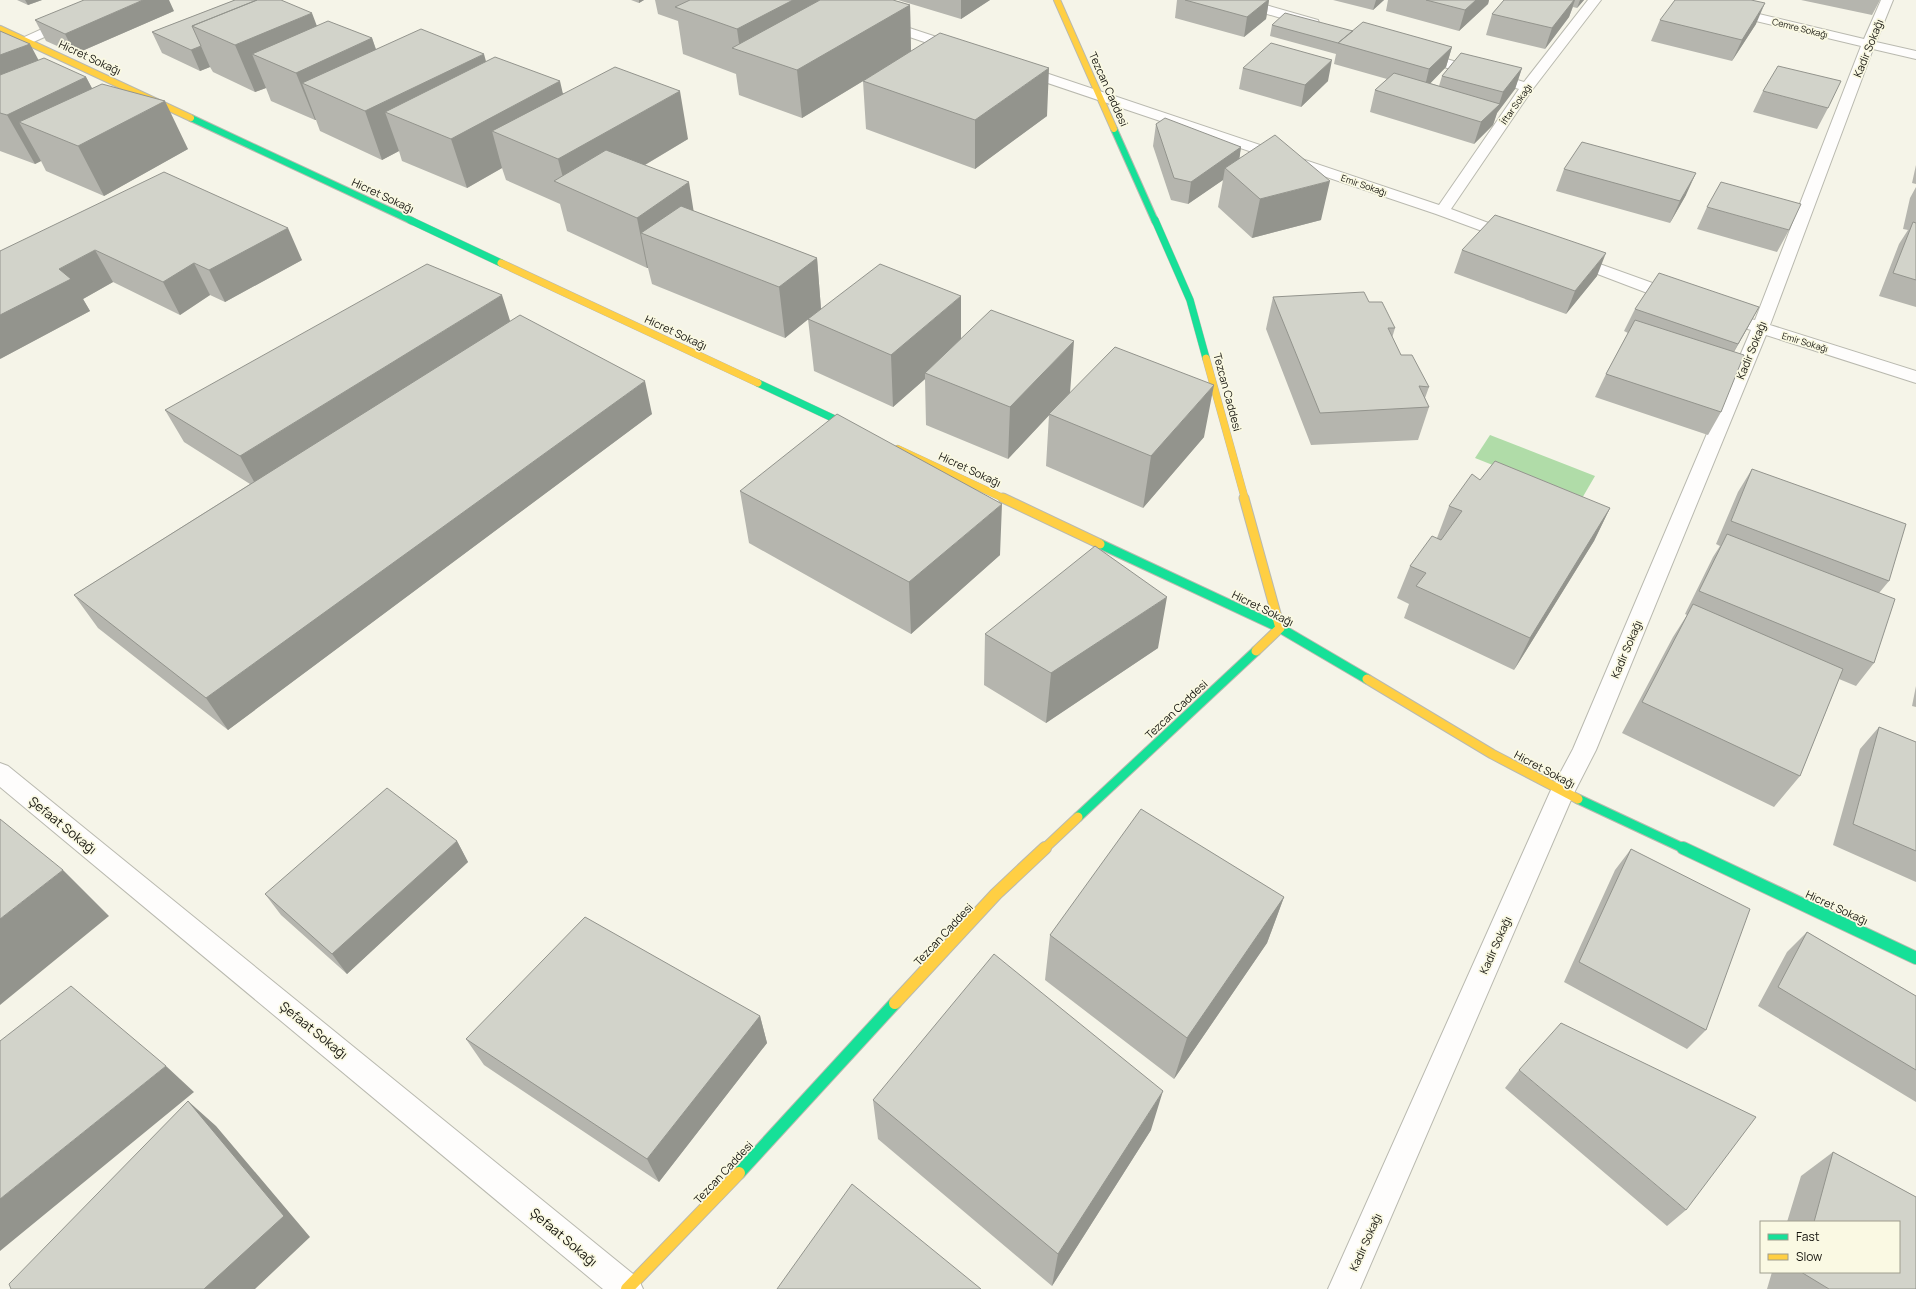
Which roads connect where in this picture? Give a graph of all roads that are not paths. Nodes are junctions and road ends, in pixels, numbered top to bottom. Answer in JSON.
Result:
{"nodes":[{"id":1,"x":116,"y":0,"type":"edge"},
{"id":2,"x":1057,"y":0,"type":"edge"},
{"id":3,"x":1234,"y":0,"type":"edge"},
{"id":4,"x":1595,"y":0,"type":"edge"},
{"id":5,"x":1684,"y":0,"type":"edge"},
{"id":6,"x":1887,"y":0,"type":"edge"},
{"id":7,"x":871,"y":20,"type":"edge"},
{"id":8,"x":1324,"y":27,"type":"edge"},
{"id":9,"x":0,"y":28,"type":"edge"},
{"id":10,"x":26,"y":41,"type":"junction"},
{"id":11,"x":1868,"y":45,"type":"junction"},
{"id":12,"x":970,"y":52,"type":"edge"},
{"id":13,"x":1407,"y":52,"type":"edge"},
{"id":14,"x":0,"y":53,"type":"edge"},
{"id":15,"x":1916,"y":55,"type":"edge"},
{"id":16,"x":1008,"y":65,"type":"edge"},
{"id":17,"x":1526,"y":87,"type":"junction"},
{"id":18,"x":1099,"y":95,"type":"junction"},
{"id":19,"x":1442,"y":211,"type":"junction"},
{"id":20,"x":1523,"y":241,"type":"edge"},
{"id":21,"x":1560,"y":255,"type":"edge"},
{"id":22,"x":1694,"y":304,"type":"edge"},
{"id":23,"x":1731,"y":317,"type":"edge"},
{"id":24,"x":1760,"y":328,"type":"junction"},
{"id":25,"x":1916,"y":377,"type":"edge"},
{"id":26,"x":867,"y":435,"type":"edge"},
{"id":27,"x":889,"y":445,"type":"edge"},
{"id":28,"x":1280,"y":628,"type":"junction"},
{"id":29,"x":0,"y":773,"type":"edge"},
{"id":30,"x":1562,"y":792,"type":"junction"},
{"id":31,"x":1916,"y":958,"type":"edge"},
{"id":32,"x":627,"y":1289,"type":"edge"},
{"id":33,"x":1344,"y":1289,"type":"edge"}],
"edges":[{"from":1,"to":10,"type":"street"},
{"from":2,"to":18,"type":"street","name":"Tezcan Caddesi"},
{"from":3,"to":8,"type":"street"},
{"from":4,"to":17,"type":"street","name":"İftar Sokağı"},
{"from":5,"to":11,"type":"street","name":"Cemre Sokağı"},
{"from":6,"to":11,"type":"street","name":"Kadir Sokağı"},
{"from":7,"to":12,"type":"street"},
{"from":9,"to":10,"type":"street","name":"Hicret Sokağı"},
{"from":10,"to":14,"type":"street"},
{"from":10,"to":26,"type":"street","name":"Hicret Sokağı"},
{"from":11,"to":15,"type":"street","name":"Cemre Sokağı"},
{"from":11,"to":24,"type":"street","name":"Kadir Sokağı"},
{"from":13,"to":17,"type":"street"},
{"from":16,"to":18,"type":"street","name":"Emir Sokağı"},
{"from":17,"to":19,"type":"street","name":"İftar Sokağı"},
{"from":18,"to":19,"type":"street","name":"Emir Sokağı"},
{"from":18,"to":28,"type":"street","name":"Tezcan Caddesi"},
{"from":19,"to":20,"type":"street","name":"Emir Sokağı"},
{"from":21,"to":22,"type":"street"},
{"from":23,"to":24,"type":"street","name":"Emir Sokağı"},
{"from":24,"to":25,"type":"street","name":"Emir Sokağı"},
{"from":24,"to":30,"type":"street","name":"Kadir Sokağı"},
{"from":27,"to":28,"type":"street","name":"Hicret Sokağı"},
{"from":28,"to":30,"type":"street","name":"Hicret Sokağı"},
{"from":28,"to":32,"type":"street","name":"Tezcan Caddesi"},
{"from":29,"to":32,"type":"street","name":"Şefaat Sokağı"},
{"from":30,"to":31,"type":"street","name":"Hicret Sokağı"},
{"from":30,"to":33,"type":"street","name":"Kadir Sokağı"}]}
